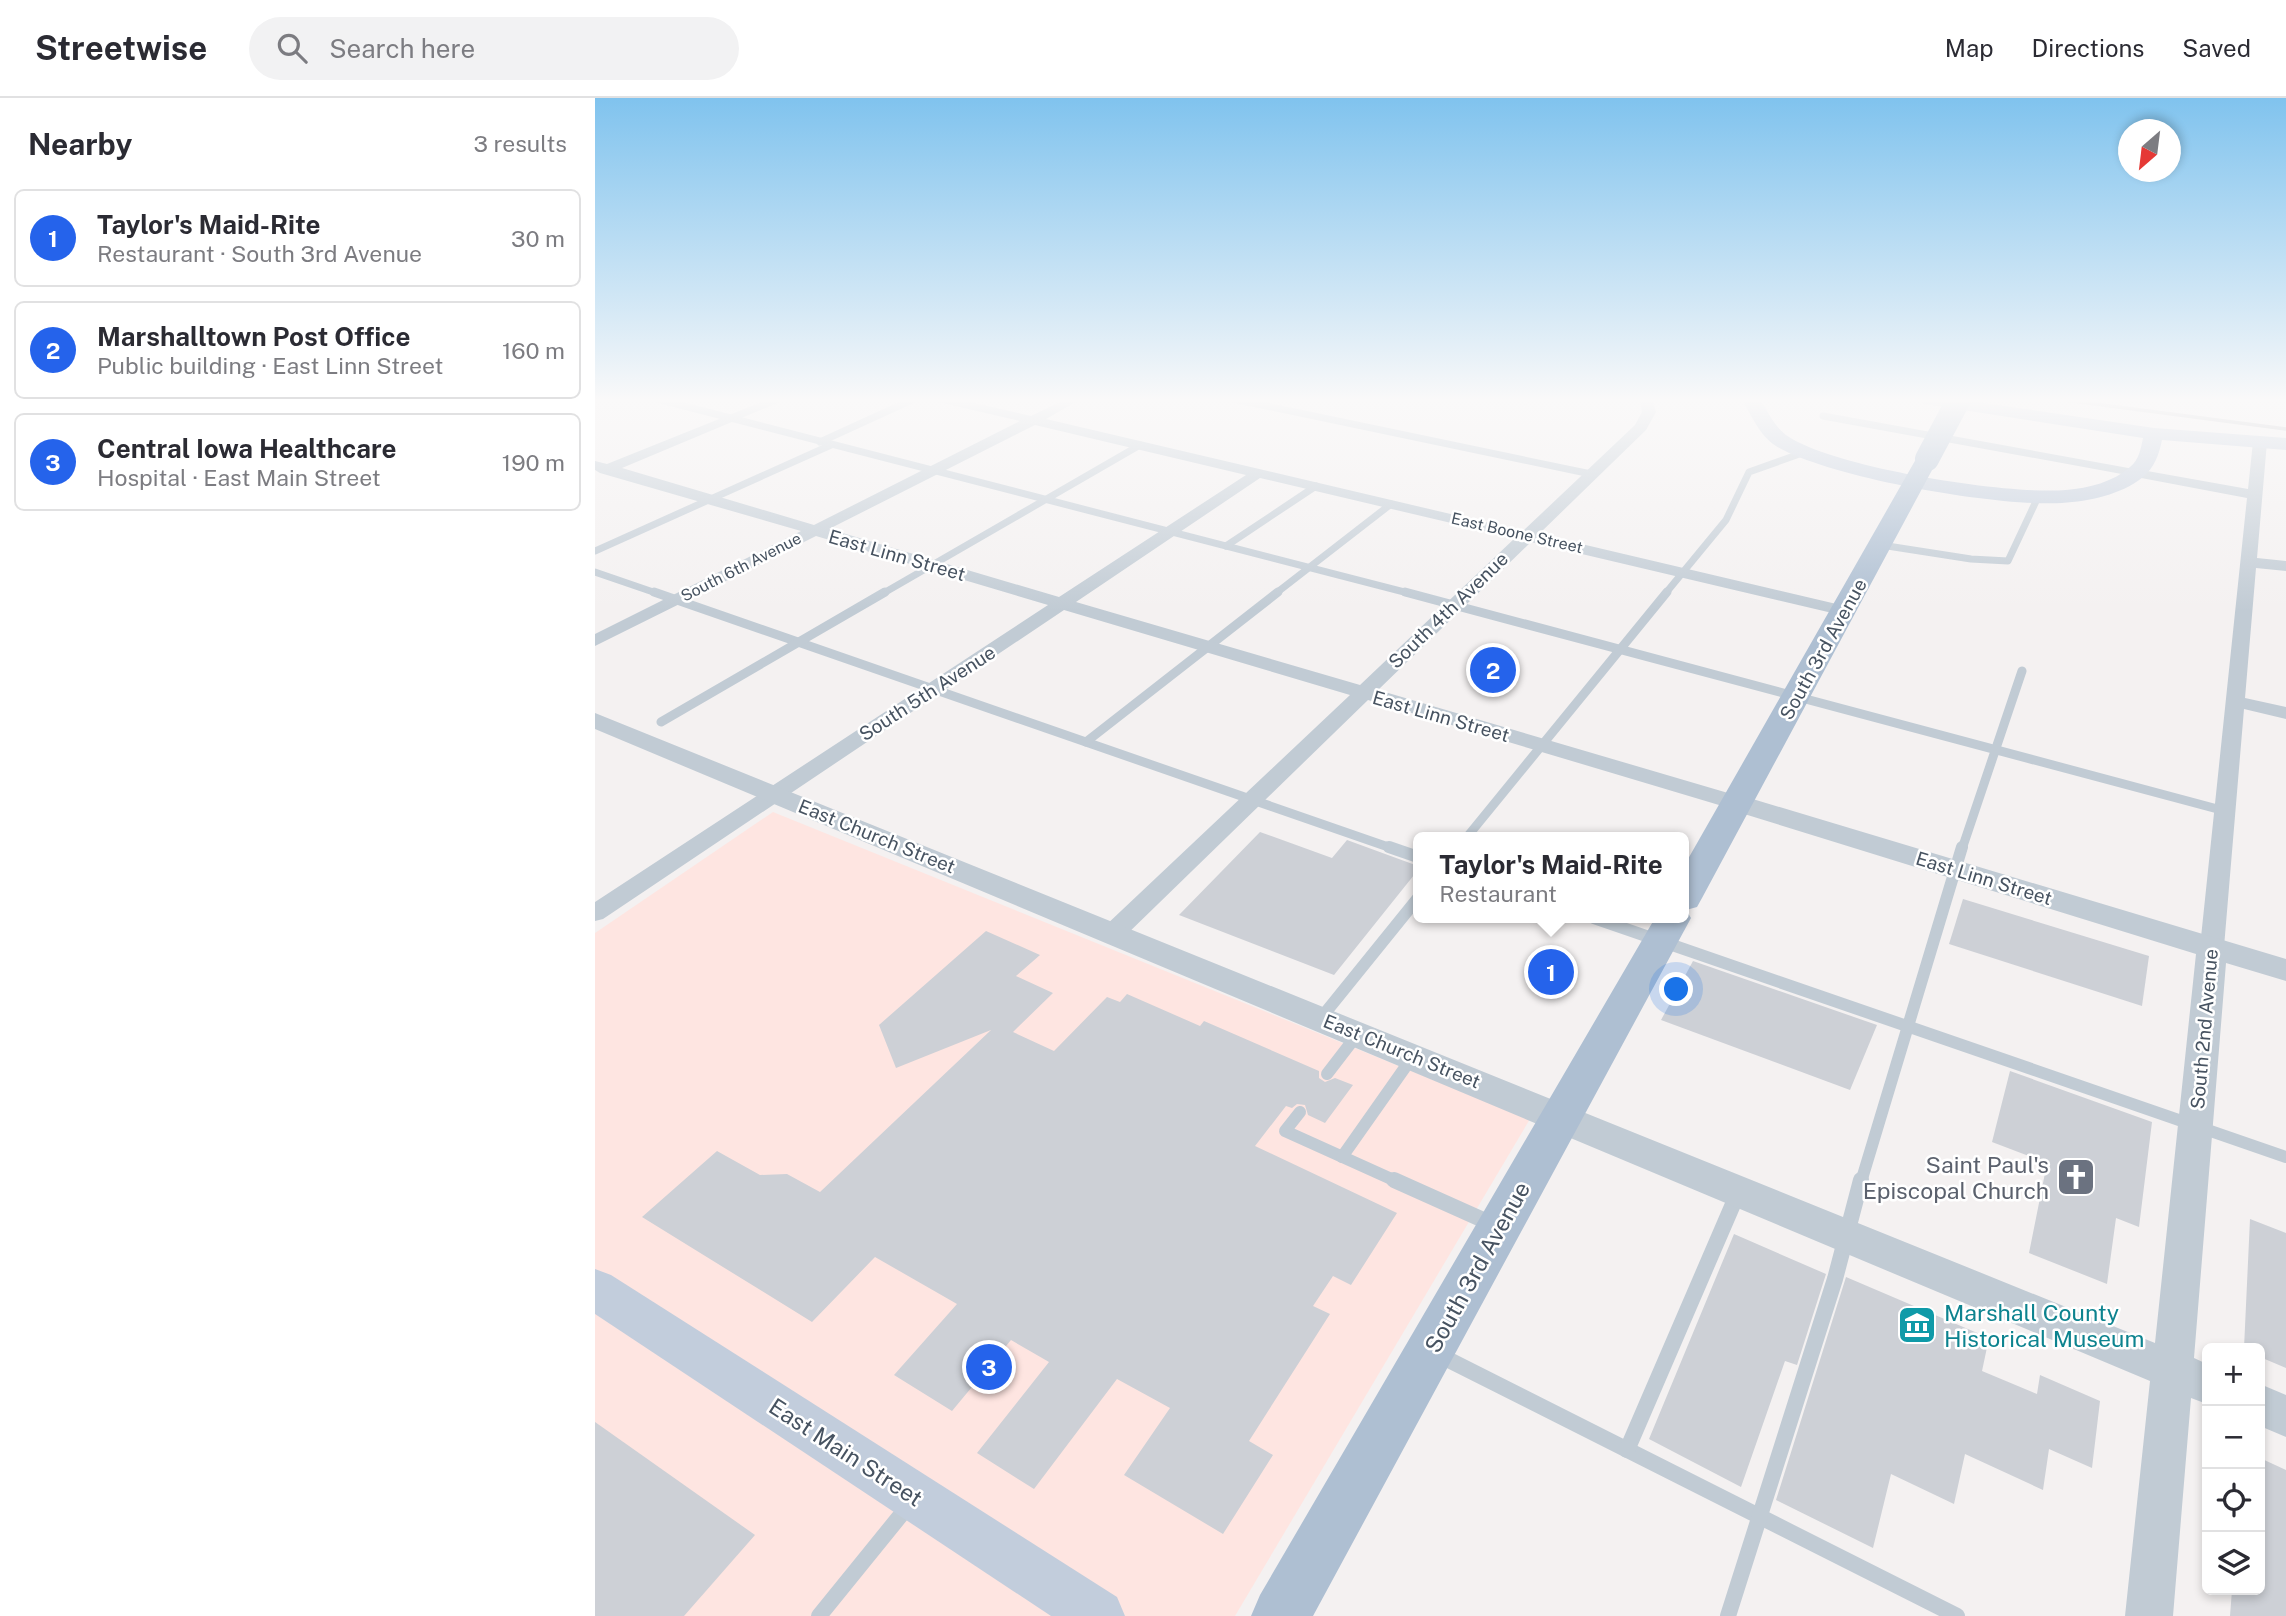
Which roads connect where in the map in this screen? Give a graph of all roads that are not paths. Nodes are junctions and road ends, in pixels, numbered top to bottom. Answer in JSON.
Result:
{"nodes":[{"id":1,"x":599,"y":470,"type":"edge"},
{"id":2,"x":775,"y":470,"type":"edge"},
{"id":3,"x":927,"y":470,"type":"edge"},
{"id":4,"x":1097,"y":470,"type":"edge"},
{"id":5,"x":1245,"y":470,"type":"edge"},
{"id":6,"x":1571,"y":470,"type":"edge"},
{"id":7,"x":1595,"y":470,"type":"edge"},
{"id":8,"x":1755,"y":470,"type":"edge"},
{"id":9,"x":1921,"y":470,"type":"edge"},
{"id":10,"x":1928,"y":470,"type":"edge"},
{"id":11,"x":2119,"y":470,"type":"edge"},
{"id":12,"x":2138,"y":470,"type":"edge"},
{"id":13,"x":2257,"y":470,"type":"edge"},
{"id":14,"x":932,"y":471,"type":"junction"},
{"id":15,"x":1258,"y":473,"type":"junction"},
{"id":16,"x":2136,"y":473,"type":"junction"},
{"id":17,"x":1591,"y":474,"type":"junction"},
{"id":18,"x":1316,"y":486,"type":"junction"},
{"id":19,"x":2255,"y":495,"type":"junction"},
{"id":20,"x":2038,"y":497,"type":"junction"},
{"id":21,"x":709,"y":499,"type":"junction"},
{"id":22,"x":1045,"y":500,"type":"junction"},
{"id":23,"x":1391,"y":504,"type":"junction"},
{"id":24,"x":814,"y":530,"type":"junction"},
{"id":25,"x":1170,"y":532,"type":"junction"},
{"id":26,"x":1526,"y":536,"type":"junction"},
{"id":27,"x":1881,"y":545,"type":"junction"},
{"id":28,"x":1226,"y":547,"type":"junction"},
{"id":29,"x":595,"y":551,"type":"edge"},
{"id":30,"x":2248,"y":562,"type":"junction"},
{"id":31,"x":932,"y":565,"type":"junction"},
{"id":32,"x":2286,"y":566,"type":"edge"},
{"id":33,"x":1309,"y":568,"type":"junction"},
{"id":34,"x":595,"y":572,"type":"edge"},
{"id":35,"x":1680,"y":572,"type":"junction"},
{"id":36,"x":676,"y":600,"type":"junction"},
{"id":37,"x":1062,"y":603,"type":"junction"},
{"id":38,"x":1454,"y":605,"type":"junction"},
{"id":39,"x":1845,"y":611,"type":"junction"},
{"id":40,"x":595,"y":641,"type":"edge"},
{"id":41,"x":798,"y":642,"type":"junction"},
{"id":42,"x":1208,"y":647,"type":"junction"},
{"id":43,"x":1618,"y":649,"type":"junction"},
{"id":44,"x":2022,"y":671,"type":"dead end"},
{"id":45,"x":933,"y":689,"type":"junction"},
{"id":46,"x":1363,"y":692,"type":"junction"},
{"id":47,"x":1797,"y":697,"type":"junction"},
{"id":48,"x":2235,"y":701,"type":"junction"},
{"id":49,"x":2286,"y":713,"type":"edge"},
{"id":50,"x":595,"y":720,"type":"edge"},
{"id":51,"x":661,"y":722,"type":"dead end"},
{"id":52,"x":1086,"y":742,"type":"junction"},
{"id":53,"x":1541,"y":745,"type":"junction"},
{"id":54,"x":1996,"y":749,"type":"junction"},
{"id":55,"x":775,"y":794,"type":"junction"},
{"id":56,"x":1252,"y":799,"type":"junction"},
{"id":57,"x":1737,"y":803,"type":"junction"},
{"id":58,"x":2225,"y":811,"type":"junction"},
{"id":59,"x":1471,"y":832,"type":"edge"},
{"id":60,"x":1413,"y":855,"type":"edge"},
{"id":61,"x":1955,"y":869,"type":"junction"},
{"id":62,"x":1689,"y":889,"type":"edge"},
{"id":63,"x":1413,"y":904,"type":"edge"},
{"id":64,"x":595,"y":913,"type":"edge"},
{"id":65,"x":1627,"y":923,"type":"edge"},
{"id":66,"x":1667,"y":929,"type":"edge"},
{"id":67,"x":1113,"y":933,"type":"junction"},
{"id":68,"x":2212,"y":947,"type":"junction"},
{"id":69,"x":2286,"y":970,"type":"edge"},
{"id":70,"x":1321,"y":1018,"type":"junction"},
{"id":71,"x":1907,"y":1026,"type":"junction"},
{"id":72,"x":1358,"y":1033,"type":"junction"},
{"id":73,"x":1414,"y":1056,"type":"junction"},
{"id":74,"x":1327,"y":1074,"type":"dead end"},
{"id":75,"x":1300,"y":1112,"type":"dead end"},
{"id":76,"x":1562,"y":1116,"type":"junction"},
{"id":77,"x":2195,"y":1126,"type":"junction"},
{"id":78,"x":1342,"y":1157,"type":"junction"},
{"id":79,"x":2286,"y":1157,"type":"edge"},
{"id":80,"x":1739,"y":1190,"type":"junction"},
{"id":81,"x":1499,"y":1227,"type":"junction"},
{"id":82,"x":1845,"y":1234,"type":"junction"},
{"id":83,"x":595,"y":1289,"type":"edge"},
{"id":84,"x":1430,"y":1350,"type":"junction"},
{"id":85,"x":2172,"y":1369,"type":"junction"},
{"id":86,"x":2202,"y":1382,"type":"edge"},
{"id":87,"x":2262,"y":1406,"type":"edge"},
{"id":88,"x":2286,"y":1416,"type":"edge"},
{"id":89,"x":1627,"y":1450,"type":"junction"},
{"id":90,"x":915,"y":1497,"type":"junction"},
{"id":91,"x":1761,"y":1517,"type":"junction"},
{"id":92,"x":819,"y":1616,"type":"edge"},
{"id":93,"x":1098,"y":1616,"type":"edge"},
{"id":94,"x":1280,"y":1616,"type":"edge"},
{"id":95,"x":1728,"y":1616,"type":"edge"},
{"id":96,"x":1957,"y":1616,"type":"edge"},
{"id":97,"x":2149,"y":1616,"type":"edge"}],
"edges":[{"from":1,"to":21,"type":"street","name":"East Linn Street"},
{"from":2,"to":21,"type":"lane"},
{"from":3,"to":14,"type":"lane"},
{"from":4,"to":22,"type":"lane"},
{"from":5,"to":15,"type":"street","name":"East Boone Street"},
{"from":6,"to":17,"type":"lane"},
{"from":7,"to":17,"type":"street","name":"South 4th Avenue"},
{"from":8,"to":35,"type":"lane"},
{"from":9,"to":27,"type":"main road","name":"South 3rd Avenue"},
{"from":10,"to":20,"type":"main road"},
{"from":11,"to":16,"type":"lane"},
{"from":12,"to":16,"type":"main road"},
{"from":13,"to":19,"type":"street","name":"South 2nd Avenue"},
{"from":14,"to":22,"type":"lane"},
{"from":14,"to":24,"type":"street","name":"South 6th Avenue"},
{"from":15,"to":18,"type":"street","name":"East Boone Street"},
{"from":15,"to":25,"type":"street","name":"South 5th Avenue"},
{"from":16,"to":19,"type":"street"},
{"from":16,"to":20,"type":"main road"},
{"from":17,"to":26,"type":"street","name":"South 4th Avenue"},
{"from":18,"to":23,"type":"street","name":"East Boone Street"},
{"from":18,"to":28,"type":"lane"},
{"from":19,"to":30,"type":"street","name":"South 2nd Avenue"},
{"from":20,"to":27,"type":"lane"},
{"from":21,"to":24,"type":"street","name":"East Linn Street"},
{"from":21,"to":29,"type":"lane"},
{"from":22,"to":25,"type":"lane"},
{"from":22,"to":31,"type":"lane"},
{"from":23,"to":26,"type":"street","name":"East Boone Street"},
{"from":23,"to":33,"type":"lane"},
{"from":24,"to":31,"type":"street","name":"East Linn Street"},
{"from":24,"to":36,"type":"street","name":"South 6th Avenue"},
{"from":25,"to":28,"type":"lane"},
{"from":25,"to":37,"type":"street","name":"South 5th Avenue"},
{"from":26,"to":35,"type":"street","name":"East Boone Street"},
{"from":26,"to":38,"type":"street","name":"South 4th Avenue"},
{"from":27,"to":39,"type":"main road","name":"South 3rd Avenue"},
{"from":28,"to":33,"type":"lane"},
{"from":30,"to":32,"type":"street"},
{"from":30,"to":48,"type":"street","name":"South 2nd Avenue"},
{"from":31,"to":37,"type":"street","name":"East Linn Street"},
{"from":31,"to":41,"type":"lane"},
{"from":33,"to":38,"type":"lane"},
{"from":33,"to":42,"type":"lane"},
{"from":34,"to":36,"type":"lane"},
{"from":35,"to":39,"type":"street","name":"East Boone Street"},
{"from":35,"to":43,"type":"lane"},
{"from":36,"to":40,"type":"street","name":"South 6th Avenue"},
{"from":36,"to":41,"type":"lane"},
{"from":37,"to":42,"type":"street","name":"East Linn Street"},
{"from":37,"to":45,"type":"street","name":"South 5th Avenue"},
{"from":38,"to":43,"type":"lane"},
{"from":38,"to":46,"type":"street","name":"South 4th Avenue"},
{"from":39,"to":47,"type":"main road","name":"South 3rd Avenue"},
{"from":41,"to":45,"type":"lane"},
{"from":41,"to":51,"type":"lane"},
{"from":42,"to":46,"type":"street","name":"East Linn Street"},
{"from":42,"to":52,"type":"lane"},
{"from":43,"to":47,"type":"lane"},
{"from":43,"to":53,"type":"lane"},
{"from":44,"to":54,"type":"lane"},
{"from":45,"to":52,"type":"lane"},
{"from":45,"to":55,"type":"street","name":"South 5th Avenue"},
{"from":46,"to":53,"type":"street","name":"East Linn Street"},
{"from":46,"to":56,"type":"street","name":"South 4th Avenue"},
{"from":47,"to":54,"type":"lane"},
{"from":47,"to":57,"type":"main road","name":"South 3rd Avenue"},
{"from":48,"to":49,"type":"street"},
{"from":48,"to":58,"type":"street","name":"South 2nd Avenue"},
{"from":50,"to":55,"type":"street","name":"East Church Street"},
{"from":52,"to":56,"type":"lane"},
{"from":53,"to":57,"type":"street","name":"East Linn Street"},
{"from":53,"to":59,"type":"lane"},
{"from":54,"to":58,"type":"lane"},
{"from":54,"to":61,"type":"lane"},
{"from":55,"to":64,"type":"street","name":"South 5th Avenue"},
{"from":55,"to":67,"type":"street","name":"East Church Street"},
{"from":56,"to":60,"type":"lane"},
{"from":56,"to":67,"type":"street","name":"South 4th Avenue"},
{"from":57,"to":61,"type":"street","name":"East Linn Street"},
{"from":57,"to":62,"type":"main road","name":"South 3rd Avenue"},
{"from":58,"to":68,"type":"street","name":"South 2nd Avenue"},
{"from":61,"to":68,"type":"street","name":"East Linn Street"},
{"from":61,"to":71,"type":"lane"},
{"from":63,"to":70,"type":"lane"},
{"from":65,"to":66,"type":"lane"},
{"from":66,"to":71,"type":"lane"},
{"from":66,"to":76,"type":"main road","name":"South 3rd Avenue"},
{"from":67,"to":70,"type":"street","name":"East Church Street"},
{"from":68,"to":69,"type":"street","name":"East Linn Street"},
{"from":68,"to":77,"type":"street","name":"South 2nd Avenue"},
{"from":70,"to":72,"type":"street","name":"East Church Street"},
{"from":71,"to":77,"type":"lane"},
{"from":71,"to":82,"type":"lane"},
{"from":72,"to":73,"type":"street","name":"East Church Street"},
{"from":72,"to":74,"type":"lane"},
{"from":73,"to":76,"type":"street","name":"East Church Street"},
{"from":73,"to":78,"type":"lane"},
{"from":75,"to":78,"type":"lane"},
{"from":76,"to":80,"type":"street","name":"East Church Street"},
{"from":76,"to":81,"type":"main road","name":"South 3rd Avenue"},
{"from":77,"to":79,"type":"lane"},
{"from":77,"to":85,"type":"street","name":"South 2nd Avenue"},
{"from":78,"to":81,"type":"lane"},
{"from":80,"to":82,"type":"street","name":"East Church Street"},
{"from":80,"to":89,"type":"lane"},
{"from":81,"to":84,"type":"main road","name":"South 3rd Avenue"},
{"from":82,"to":85,"type":"street","name":"East Church Street"},
{"from":82,"to":91,"type":"lane"},
{"from":83,"to":90,"type":"main road","name":"East Main Street"},
{"from":84,"to":89,"type":"lane"},
{"from":84,"to":94,"type":"main road","name":"South 3rd Avenue"},
{"from":85,"to":86,"type":"street","name":"East Church Street"},
{"from":85,"to":97,"type":"street","name":"South 2nd Avenue"},
{"from":87,"to":88,"type":"street"},
{"from":89,"to":91,"type":"lane"},
{"from":90,"to":92,"type":"lane"},
{"from":90,"to":93,"type":"main road","name":"East Main Street"},
{"from":91,"to":95,"type":"lane"},
{"from":91,"to":96,"type":"lane"}]}
